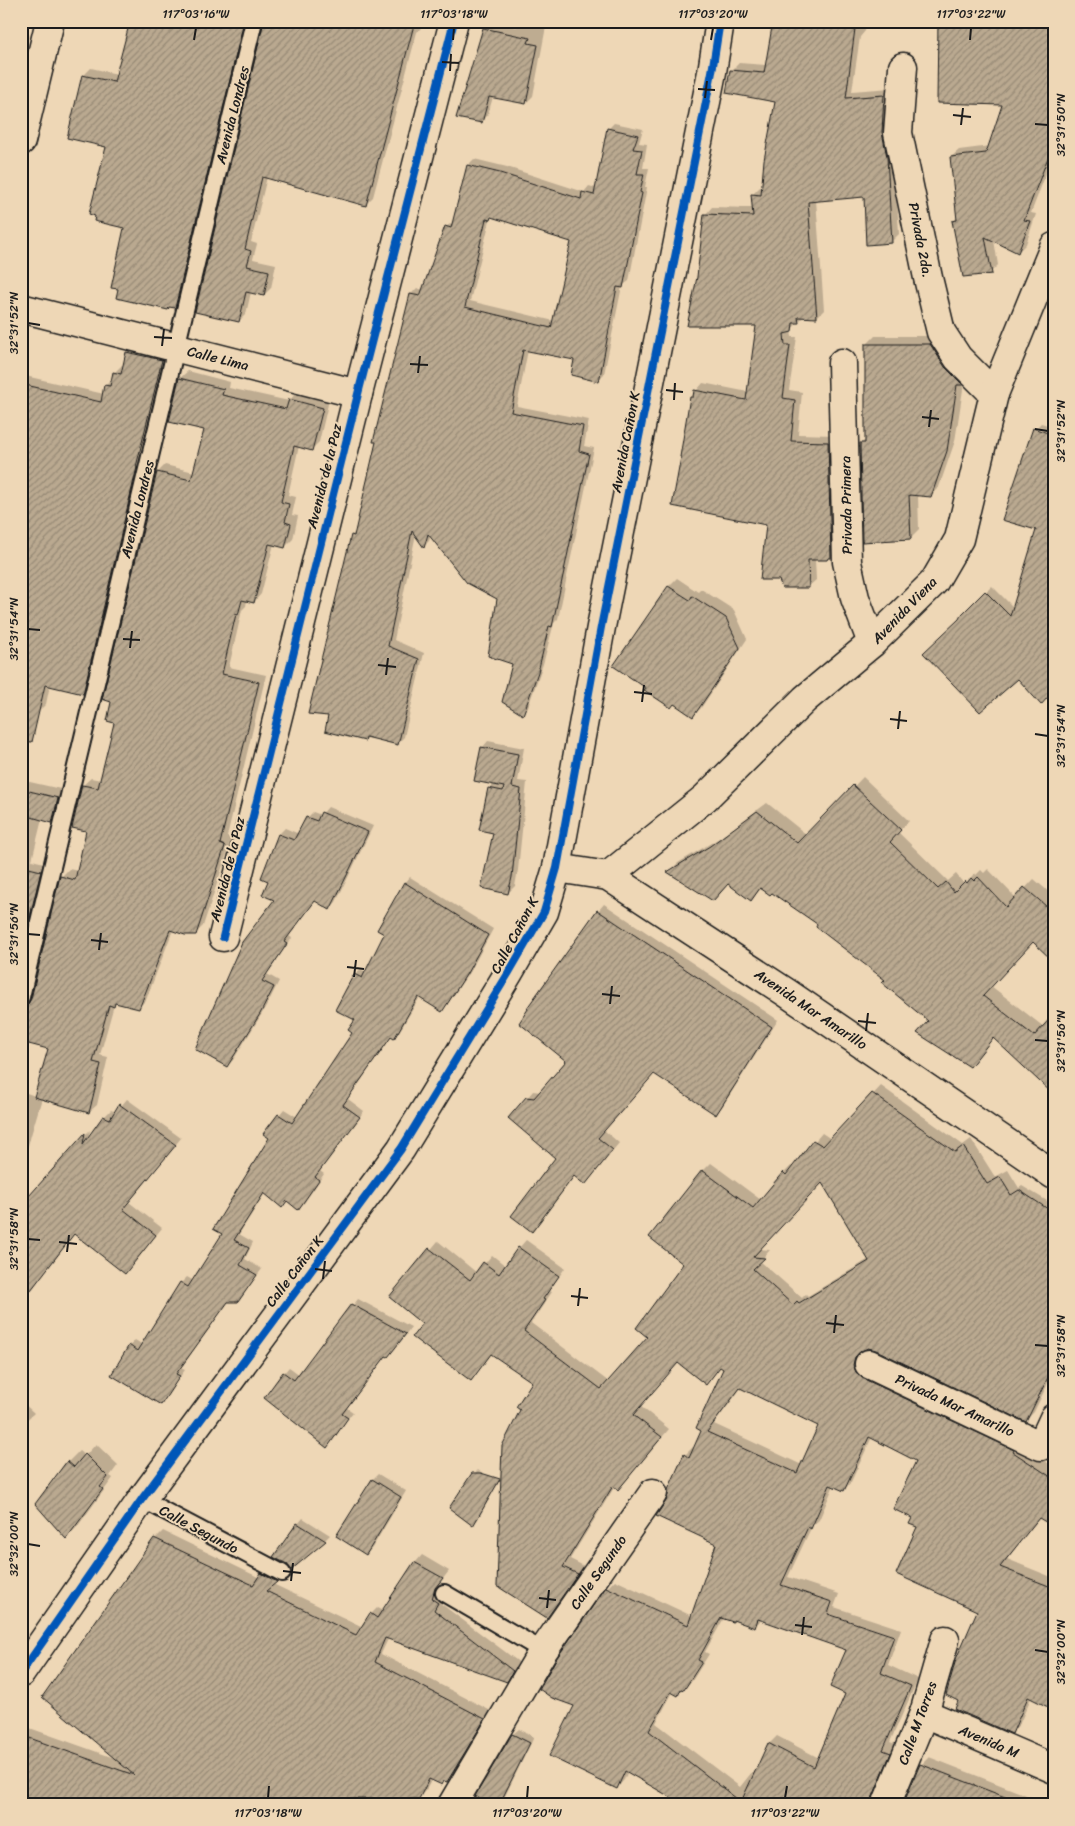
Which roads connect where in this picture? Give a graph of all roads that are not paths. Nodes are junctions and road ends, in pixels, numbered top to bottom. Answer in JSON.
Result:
{"nodes":[{"id":1,"x":50,"y":21,"type":"edge"},
{"id":2,"x":254,"y":21,"type":"edge"},
{"id":3,"x":454,"y":21,"type":"edge"},
{"id":4,"x":720,"y":21,"type":"edge"},
{"id":5,"x":903,"y":67,"type":"dead end"},
{"id":6,"x":21,"y":141,"type":"edge"},
{"id":7,"x":1054,"y":247,"type":"edge"},
{"id":8,"x":21,"y":308,"type":"edge"},
{"id":9,"x":176,"y":348,"type":"junction"},
{"id":10,"x":842,"y":363,"type":"dead end"},
{"id":11,"x":358,"y":394,"type":"junction"},
{"id":12,"x":994,"y":394,"type":"junction"},
{"id":13,"x":872,"y":643,"type":"junction"},
{"id":14,"x":557,"y":868,"type":"junction"},
{"id":15,"x":608,"y":876,"type":"junction"},
{"id":16,"x":223,"y":937,"type":"dead end"},
{"id":17,"x":21,"y":998,"type":"edge"},
{"id":18,"x":1054,"y":1175,"type":"edge"},
{"id":19,"x":870,"y":1364,"type":"dead end"},
{"id":20,"x":1054,"y":1418,"type":"edge"},
{"id":21,"x":653,"y":1493,"type":"dead end"},
{"id":22,"x":142,"y":1498,"type":"junction"},
{"id":23,"x":282,"y":1573,"type":"dead end"},
{"id":24,"x":444,"y":1593,"type":"dead end"},
{"id":25,"x":945,"y":1640,"type":"dead end"},
{"id":26,"x":543,"y":1651,"type":"junction"},
{"id":27,"x":21,"y":1673,"type":"edge"},
{"id":28,"x":924,"y":1713,"type":"junction"},
{"id":29,"x":1054,"y":1769,"type":"edge"},
{"id":30,"x":452,"y":1805,"type":"edge"},
{"id":31,"x":886,"y":1805,"type":"edge"}],
"edges":[{"from":1,"to":6,"type":"street"},
{"from":2,"to":9,"type":"lane","name":"Avenida Londres"},
{"from":3,"to":11,"type":"street","name":"Avenida de la Paz"},
{"from":4,"to":14,"type":"street","name":"Avenida Cañon K"},
{"from":5,"to":12,"type":"street","name":"Privada 2da."},
{"from":7,"to":12,"type":"street","name":"Avenida Viena"},
{"from":8,"to":9,"type":"street","name":"Calle Lima"},
{"from":9,"to":11,"type":"street","name":"Calle Lima"},
{"from":9,"to":17,"type":"lane","name":"Avenida Londres"},
{"from":10,"to":13,"type":"street","name":"Privada Primera"},
{"from":11,"to":16,"type":"street","name":"Avenida de la Paz"},
{"from":12,"to":13,"type":"street","name":"Avenida Viena"},
{"from":13,"to":15,"type":"street","name":"Avenida Viena"},
{"from":14,"to":15,"type":"street","name":"Avenida Mar Amarillo"},
{"from":14,"to":22,"type":"street","name":"Calle Cañon K"},
{"from":15,"to":18,"type":"street","name":"Avenida Mar Amarillo"},
{"from":19,"to":20,"type":"street","name":"Privada Mar Amarillo"},
{"from":21,"to":26,"type":"street","name":"Calle Segundo"},
{"from":22,"to":23,"type":"lane","name":"Calle Segundo"},
{"from":22,"to":27,"type":"street","name":"Calle Cañon K"},
{"from":24,"to":26,"type":"lane"},
{"from":25,"to":28,"type":"street","name":"Calle M Torres"},
{"from":26,"to":30,"type":"street","name":"Calle Segundo"},
{"from":28,"to":29,"type":"street","name":"Avenida M"},
{"from":28,"to":31,"type":"street","name":"Calle M Torres"}]}
